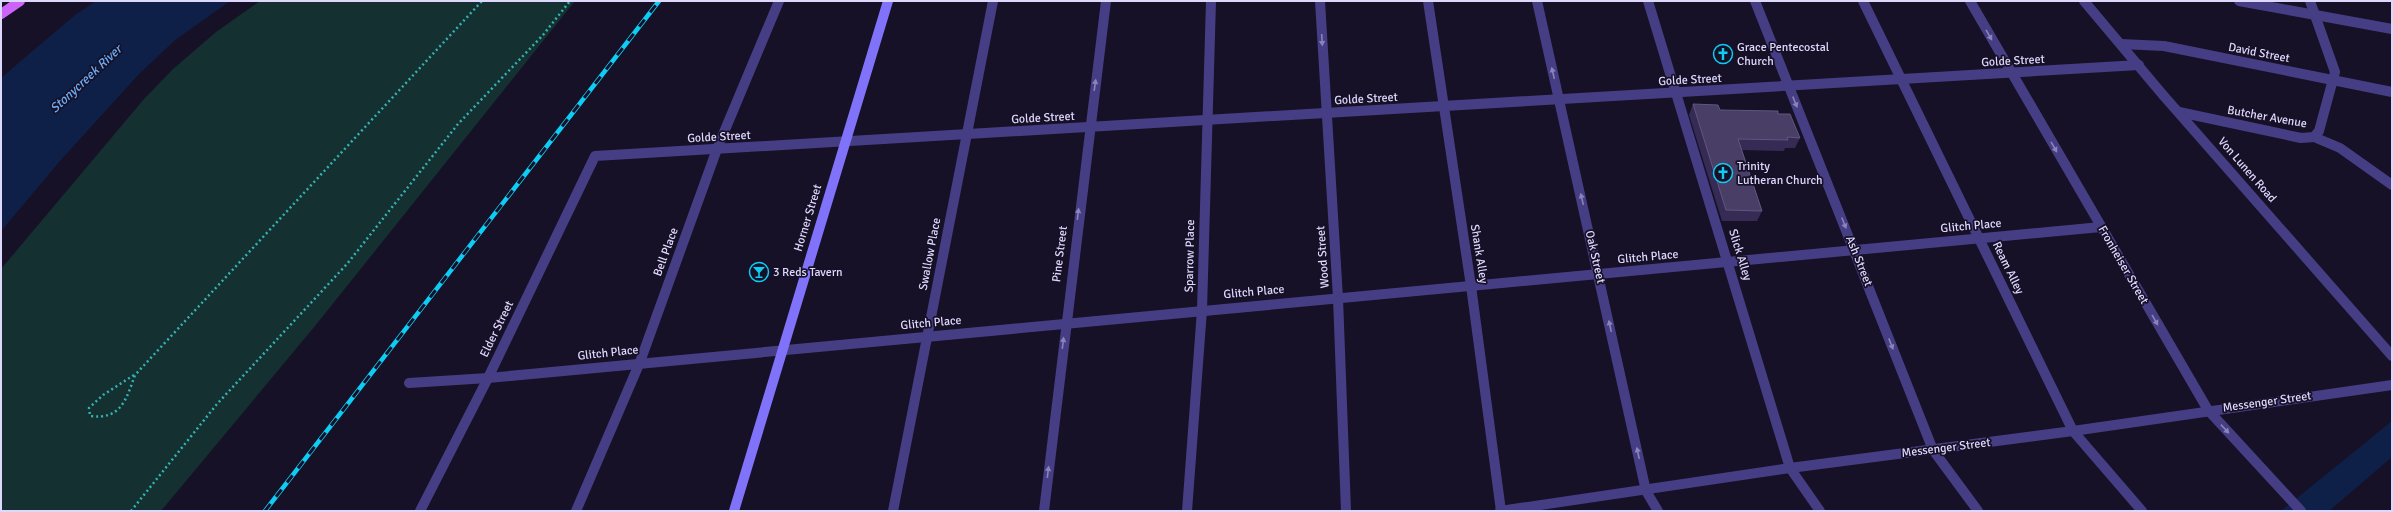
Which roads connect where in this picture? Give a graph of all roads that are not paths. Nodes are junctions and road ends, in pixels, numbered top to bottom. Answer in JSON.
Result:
{"nodes":[{"id":1,"x":20,"y":1,"type":"edge"},
{"id":2,"x":779,"y":1,"type":"edge"},
{"id":3,"x":888,"y":1,"type":"edge"},
{"id":4,"x":993,"y":1,"type":"edge"},
{"id":5,"x":1106,"y":1,"type":"edge"},
{"id":6,"x":1212,"y":1,"type":"edge"},
{"id":7,"x":1320,"y":1,"type":"edge"},
{"id":8,"x":1428,"y":1,"type":"edge"},
{"id":9,"x":1537,"y":1,"type":"edge"},
{"id":10,"x":1648,"y":1,"type":"edge"},
{"id":11,"x":1755,"y":1,"type":"edge"},
{"id":12,"x":1863,"y":1,"type":"edge"},
{"id":13,"x":1970,"y":1,"type":"edge"},
{"id":14,"x":2084,"y":1,"type":"edge"},
{"id":15,"x":2239,"y":1,"type":"edge"},
{"id":16,"x":2310,"y":1,"type":"edge"},
{"id":17,"x":1,"y":14,"type":"edge"},
{"id":18,"x":2315,"y":15,"type":"junction"},
{"id":19,"x":2392,"y":29,"type":"edge"},
{"id":20,"x":2121,"y":44,"type":"junction"},
{"id":21,"x":2139,"y":65,"type":"junction"},
{"id":22,"x":2012,"y":73,"type":"junction"},
{"id":23,"x":1900,"y":79,"type":"junction"},
{"id":24,"x":2333,"y":80,"type":"junction"},
{"id":25,"x":1789,"y":86,"type":"junction"},
{"id":26,"x":1676,"y":92,"type":"junction"},
{"id":27,"x":2392,"y":92,"type":"edge"},
{"id":28,"x":1559,"y":100,"type":"junction"},
{"id":29,"x":1443,"y":106,"type":"junction"},
{"id":30,"x":2179,"y":112,"type":"junction"},
{"id":31,"x":1327,"y":113,"type":"junction"},
{"id":32,"x":1207,"y":120,"type":"junction"},
{"id":33,"x":1089,"y":127,"type":"junction"},
{"id":34,"x":966,"y":134,"type":"junction"},
{"id":35,"x":2314,"y":137,"type":"junction"},
{"id":36,"x":844,"y":142,"type":"junction"},
{"id":37,"x":717,"y":149,"type":"junction"},
{"id":38,"x":594,"y":156,"type":"joint"},
{"id":39,"x":2392,"y":185,"type":"edge"},
{"id":40,"x":2101,"y":227,"type":"junction"},
{"id":41,"x":1980,"y":238,"type":"junction"},
{"id":42,"x":1854,"y":250,"type":"junction"},
{"id":43,"x":1728,"y":263,"type":"junction"},
{"id":44,"x":1599,"y":274,"type":"junction"},
{"id":45,"x":1471,"y":286,"type":"junction"},
{"id":46,"x":1338,"y":298,"type":"junction"},
{"id":47,"x":1202,"y":310,"type":"junction"},
{"id":48,"x":1065,"y":323,"type":"junction"},
{"id":49,"x":927,"y":337,"type":"junction"},
{"id":50,"x":782,"y":349,"type":"junction"},
{"id":51,"x":2392,"y":356,"type":"edge"},
{"id":52,"x":640,"y":362,"type":"junction"},
{"id":53,"x":488,"y":378,"type":"junction"},
{"id":54,"x":409,"y":383,"type":"dead end"},
{"id":55,"x":2392,"y":384,"type":"edge"},
{"id":56,"x":2208,"y":410,"type":"junction"},
{"id":57,"x":2073,"y":431,"type":"junction"},
{"id":58,"x":1933,"y":450,"type":"junction"},
{"id":59,"x":1790,"y":468,"type":"junction"},
{"id":60,"x":1646,"y":491,"type":"junction"},
{"id":61,"x":420,"y":511,"type":"edge"},
{"id":62,"x":576,"y":511,"type":"edge"},
{"id":63,"x":734,"y":511,"type":"edge"},
{"id":64,"x":892,"y":511,"type":"edge"},
{"id":65,"x":1044,"y":511,"type":"edge"},
{"id":66,"x":1187,"y":511,"type":"edge"},
{"id":67,"x":1346,"y":511,"type":"edge"},
{"id":68,"x":1501,"y":511,"type":"edge"},
{"id":69,"x":1658,"y":511,"type":"edge"},
{"id":70,"x":1820,"y":511,"type":"edge"},
{"id":71,"x":1978,"y":511,"type":"edge"},
{"id":72,"x":2142,"y":511,"type":"edge"},
{"id":73,"x":2301,"y":511,"type":"edge"}],
"edges":[{"from":1,"to":17,"type":"main road"},
{"from":2,"to":37,"type":"street","name":"Bell Place"},
{"from":3,"to":36,"type":"main road","name":"Horner Street"},
{"from":4,"to":34,"type":"street","name":"Swallow Place"},
{"from":33,"to":5,"type":"street","name":"Pine Street","one_way":true},
{"from":6,"to":32,"type":"street","name":"Sparrow Place"},
{"from":7,"to":31,"type":"street","name":"Wood Street","one_way":true},
{"from":8,"to":29,"type":"street","name":"Shank Alley"},
{"from":28,"to":9,"type":"street","name":"Oak Street","one_way":true},
{"from":10,"to":26,"type":"street","name":"Slick Alley"},
{"from":11,"to":25,"type":"street","name":"Ash Street"},
{"from":12,"to":23,"type":"street","name":"Ream Alley"},
{"from":13,"to":22,"type":"street","name":"Fronheiser Street","one_way":true},
{"from":14,"to":20,"type":"street","name":"Von Lunen Road"},
{"from":15,"to":18,"type":"street"},
{"from":16,"to":18,"type":"street"},
{"from":18,"to":19,"type":"street"},
{"from":18,"to":24,"type":"street"},
{"from":20,"to":21,"type":"street","name":"Von Lunen Road"},
{"from":20,"to":24,"type":"street","name":"David Street"},
{"from":21,"to":22,"type":"street","name":"Golde Street"},
{"from":21,"to":30,"type":"street","name":"Von Lunen Road"},
{"from":22,"to":23,"type":"street","name":"Golde Street"},
{"from":22,"to":40,"type":"street","name":"Fronheiser Street","one_way":true},
{"from":23,"to":25,"type":"street","name":"Golde Street"},
{"from":23,"to":41,"type":"street","name":"Ream Alley"},
{"from":24,"to":27,"type":"street","name":"David Street"},
{"from":24,"to":35,"type":"street","name":"Butcher Avenue"},
{"from":25,"to":26,"type":"street","name":"Golde Street"},
{"from":25,"to":42,"type":"street","name":"Ash Street","one_way":true},
{"from":26,"to":28,"type":"street","name":"Golde Street"},
{"from":26,"to":43,"type":"street","name":"Slick Alley"},
{"from":28,"to":29,"type":"street","name":"Golde Street"},
{"from":44,"to":28,"type":"street","name":"Oak Street","one_way":true},
{"from":29,"to":31,"type":"street","name":"Golde Street"},
{"from":29,"to":45,"type":"street","name":"Shank Alley"},
{"from":30,"to":35,"type":"street","name":"Butcher Avenue"},
{"from":30,"to":51,"type":"street","name":"Von Lunen Road"},
{"from":31,"to":32,"type":"street","name":"Golde Street"},
{"from":31,"to":46,"type":"street","name":"Wood Street"},
{"from":32,"to":33,"type":"street","name":"Golde Street"},
{"from":32,"to":47,"type":"street","name":"Sparrow Place"},
{"from":33,"to":34,"type":"street","name":"Golde Street"},
{"from":48,"to":33,"type":"street","name":"Pine Street","one_way":true},
{"from":34,"to":36,"type":"street","name":"Golde Street"},
{"from":34,"to":49,"type":"street","name":"Swallow Place"},
{"from":35,"to":39,"type":"street"},
{"from":36,"to":37,"type":"street","name":"Golde Street"},
{"from":36,"to":50,"type":"main road","name":"Horner Street"},
{"from":37,"to":38,"type":"street","name":"Golde Street"},
{"from":37,"to":52,"type":"street","name":"Bell Place"},
{"from":38,"to":53,"type":"street","name":"Elder Street"},
{"from":40,"to":41,"type":"street","name":"Glitch Place"},
{"from":40,"to":56,"type":"street","name":"Fronheiser Street","one_way":true},
{"from":41,"to":42,"type":"street","name":"Glitch Place"},
{"from":41,"to":57,"type":"street","name":"Ream Alley"},
{"from":42,"to":43,"type":"street","name":"Glitch Place"},
{"from":42,"to":58,"type":"street","name":"Ash Street","one_way":true},
{"from":43,"to":44,"type":"street","name":"Glitch Place"},
{"from":43,"to":59,"type":"street","name":"Slick Alley"},
{"from":44,"to":45,"type":"street","name":"Glitch Place"},
{"from":60,"to":44,"type":"street","name":"Oak Street","one_way":true},
{"from":45,"to":46,"type":"street","name":"Glitch Place"},
{"from":45,"to":68,"type":"street","name":"Shank Alley"},
{"from":46,"to":47,"type":"street","name":"Glitch Place"},
{"from":46,"to":67,"type":"street","name":"Wood Street"},
{"from":47,"to":48,"type":"street","name":"Glitch Place"},
{"from":47,"to":66,"type":"street","name":"Sparrow Place"},
{"from":48,"to":49,"type":"street","name":"Glitch Place"},
{"from":65,"to":48,"type":"street","name":"Pine Street","one_way":true},
{"from":49,"to":50,"type":"street","name":"Glitch Place"},
{"from":49,"to":64,"type":"street","name":"Swallow Place"},
{"from":50,"to":52,"type":"street","name":"Glitch Place"},
{"from":50,"to":63,"type":"main road","name":"Horner Street"},
{"from":52,"to":53,"type":"street","name":"Glitch Place"},
{"from":52,"to":62,"type":"street","name":"Bell Place"},
{"from":53,"to":54,"type":"street","name":"Glitch Place"},
{"from":53,"to":61,"type":"street","name":"Elder Street"},
{"from":55,"to":56,"type":"street","name":"Messenger Street"},
{"from":56,"to":57,"type":"street","name":"Messenger Street"},
{"from":56,"to":73,"type":"street","name":"Fronheiser Street","one_way":true},
{"from":57,"to":58,"type":"street","name":"Messenger Street"},
{"from":57,"to":72,"type":"street","name":"Ream Alley"},
{"from":58,"to":59,"type":"street","name":"Messenger Street"},
{"from":58,"to":71,"type":"street","name":"Ash Street"},
{"from":59,"to":60,"type":"street","name":"Messenger Street"},
{"from":59,"to":70,"type":"street","name":"Slick Alley"},
{"from":60,"to":68,"type":"street","name":"Messenger Street"},
{"from":60,"to":69,"type":"street","name":"Oak Street"}]}
